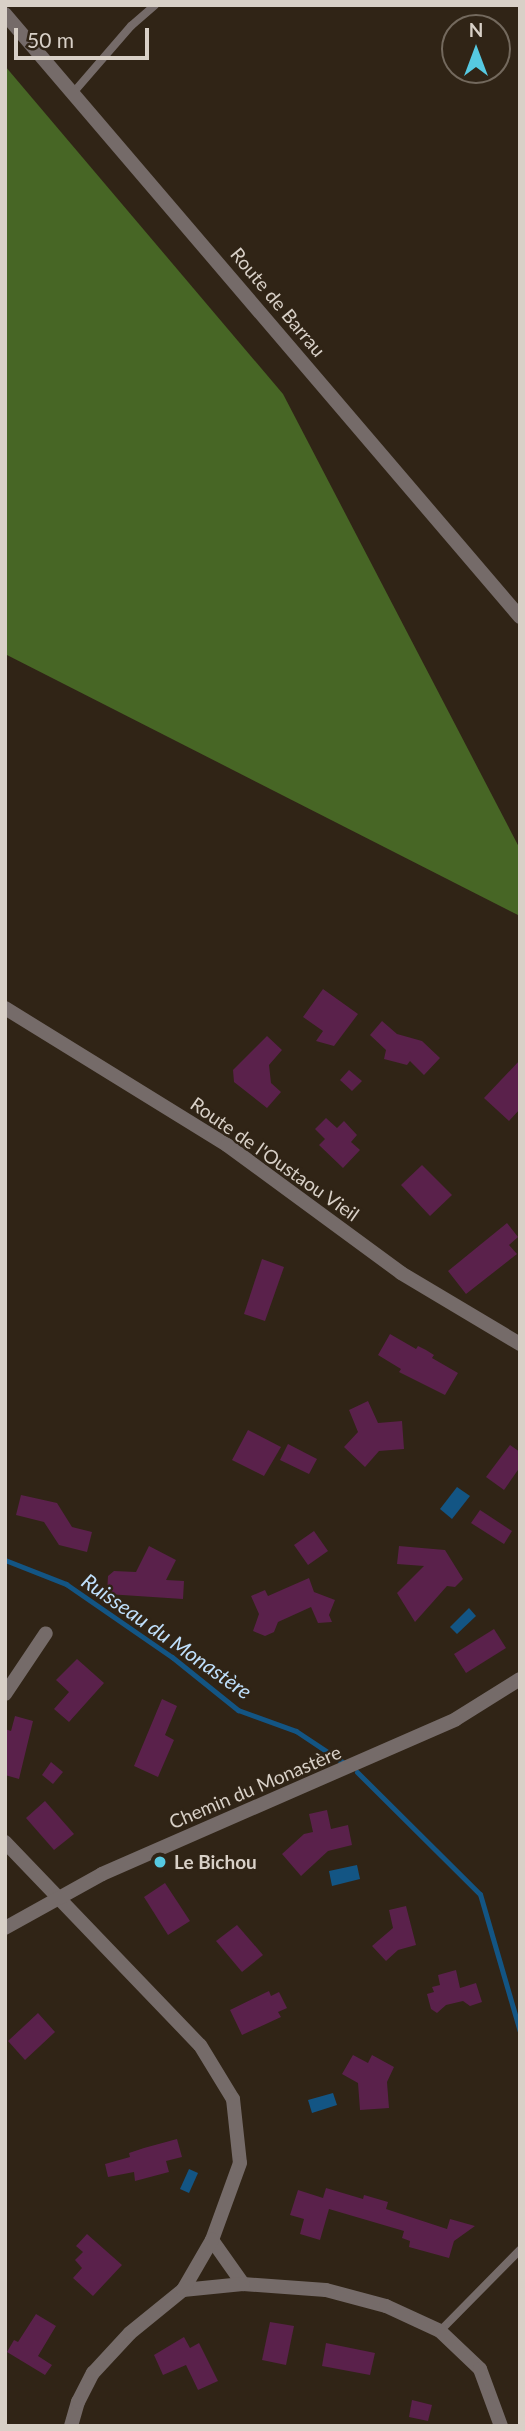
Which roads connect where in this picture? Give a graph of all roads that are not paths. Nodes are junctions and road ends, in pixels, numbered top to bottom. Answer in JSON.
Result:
{"nodes":[{"id":1,"x":155,"y":5,"type":"edge"},
{"id":2,"x":5,"y":14,"type":"edge"},
{"id":3,"x":73,"y":93,"type":"junction"},
{"id":4,"x":520,"y":617,"type":"edge"},
{"id":5,"x":5,"y":1008,"type":"edge"},
{"id":6,"x":520,"y":1344,"type":"edge"},
{"id":7,"x":46,"y":1633,"type":"dead end"},
{"id":8,"x":520,"y":1679,"type":"edge"},
{"id":9,"x":5,"y":1694,"type":"edge"},
{"id":10,"x":5,"y":1842,"type":"edge"},
{"id":11,"x":56,"y":1897,"type":"junction"},
{"id":12,"x":5,"y":1928,"type":"edge"},
{"id":13,"x":212,"y":2240,"type":"junction"},
{"id":14,"x":520,"y":2250,"type":"edge"},
{"id":15,"x":243,"y":2284,"type":"junction"},
{"id":16,"x":183,"y":2290,"type":"junction"},
{"id":17,"x":440,"y":2331,"type":"junction"},
{"id":18,"x":71,"y":2426,"type":"edge"},
{"id":19,"x":501,"y":2426,"type":"edge"}],
"edges":[{"from":1,"to":3,"type":"lane"},
{"from":2,"to":3,"type":"street","name":"Route de Barrau"},
{"from":3,"to":4,"type":"street","name":"Route de Barrau"},
{"from":5,"to":6,"type":"street","name":"Route de l'Oustaou Vieil"},
{"from":7,"to":9,"type":"street"},
{"from":8,"to":11,"type":"street","name":"Chemin du Monastère"},
{"from":10,"to":11,"type":"street"},
{"from":11,"to":12,"type":"street","name":"Chemin du Monastère"},
{"from":11,"to":13,"type":"street"},
{"from":13,"to":15,"type":"street"},
{"from":13,"to":16,"type":"street"},
{"from":14,"to":17,"type":"lane"},
{"from":15,"to":16,"type":"street"},
{"from":15,"to":17,"type":"street"},
{"from":16,"to":18,"type":"street"},
{"from":17,"to":19,"type":"street"}]}
